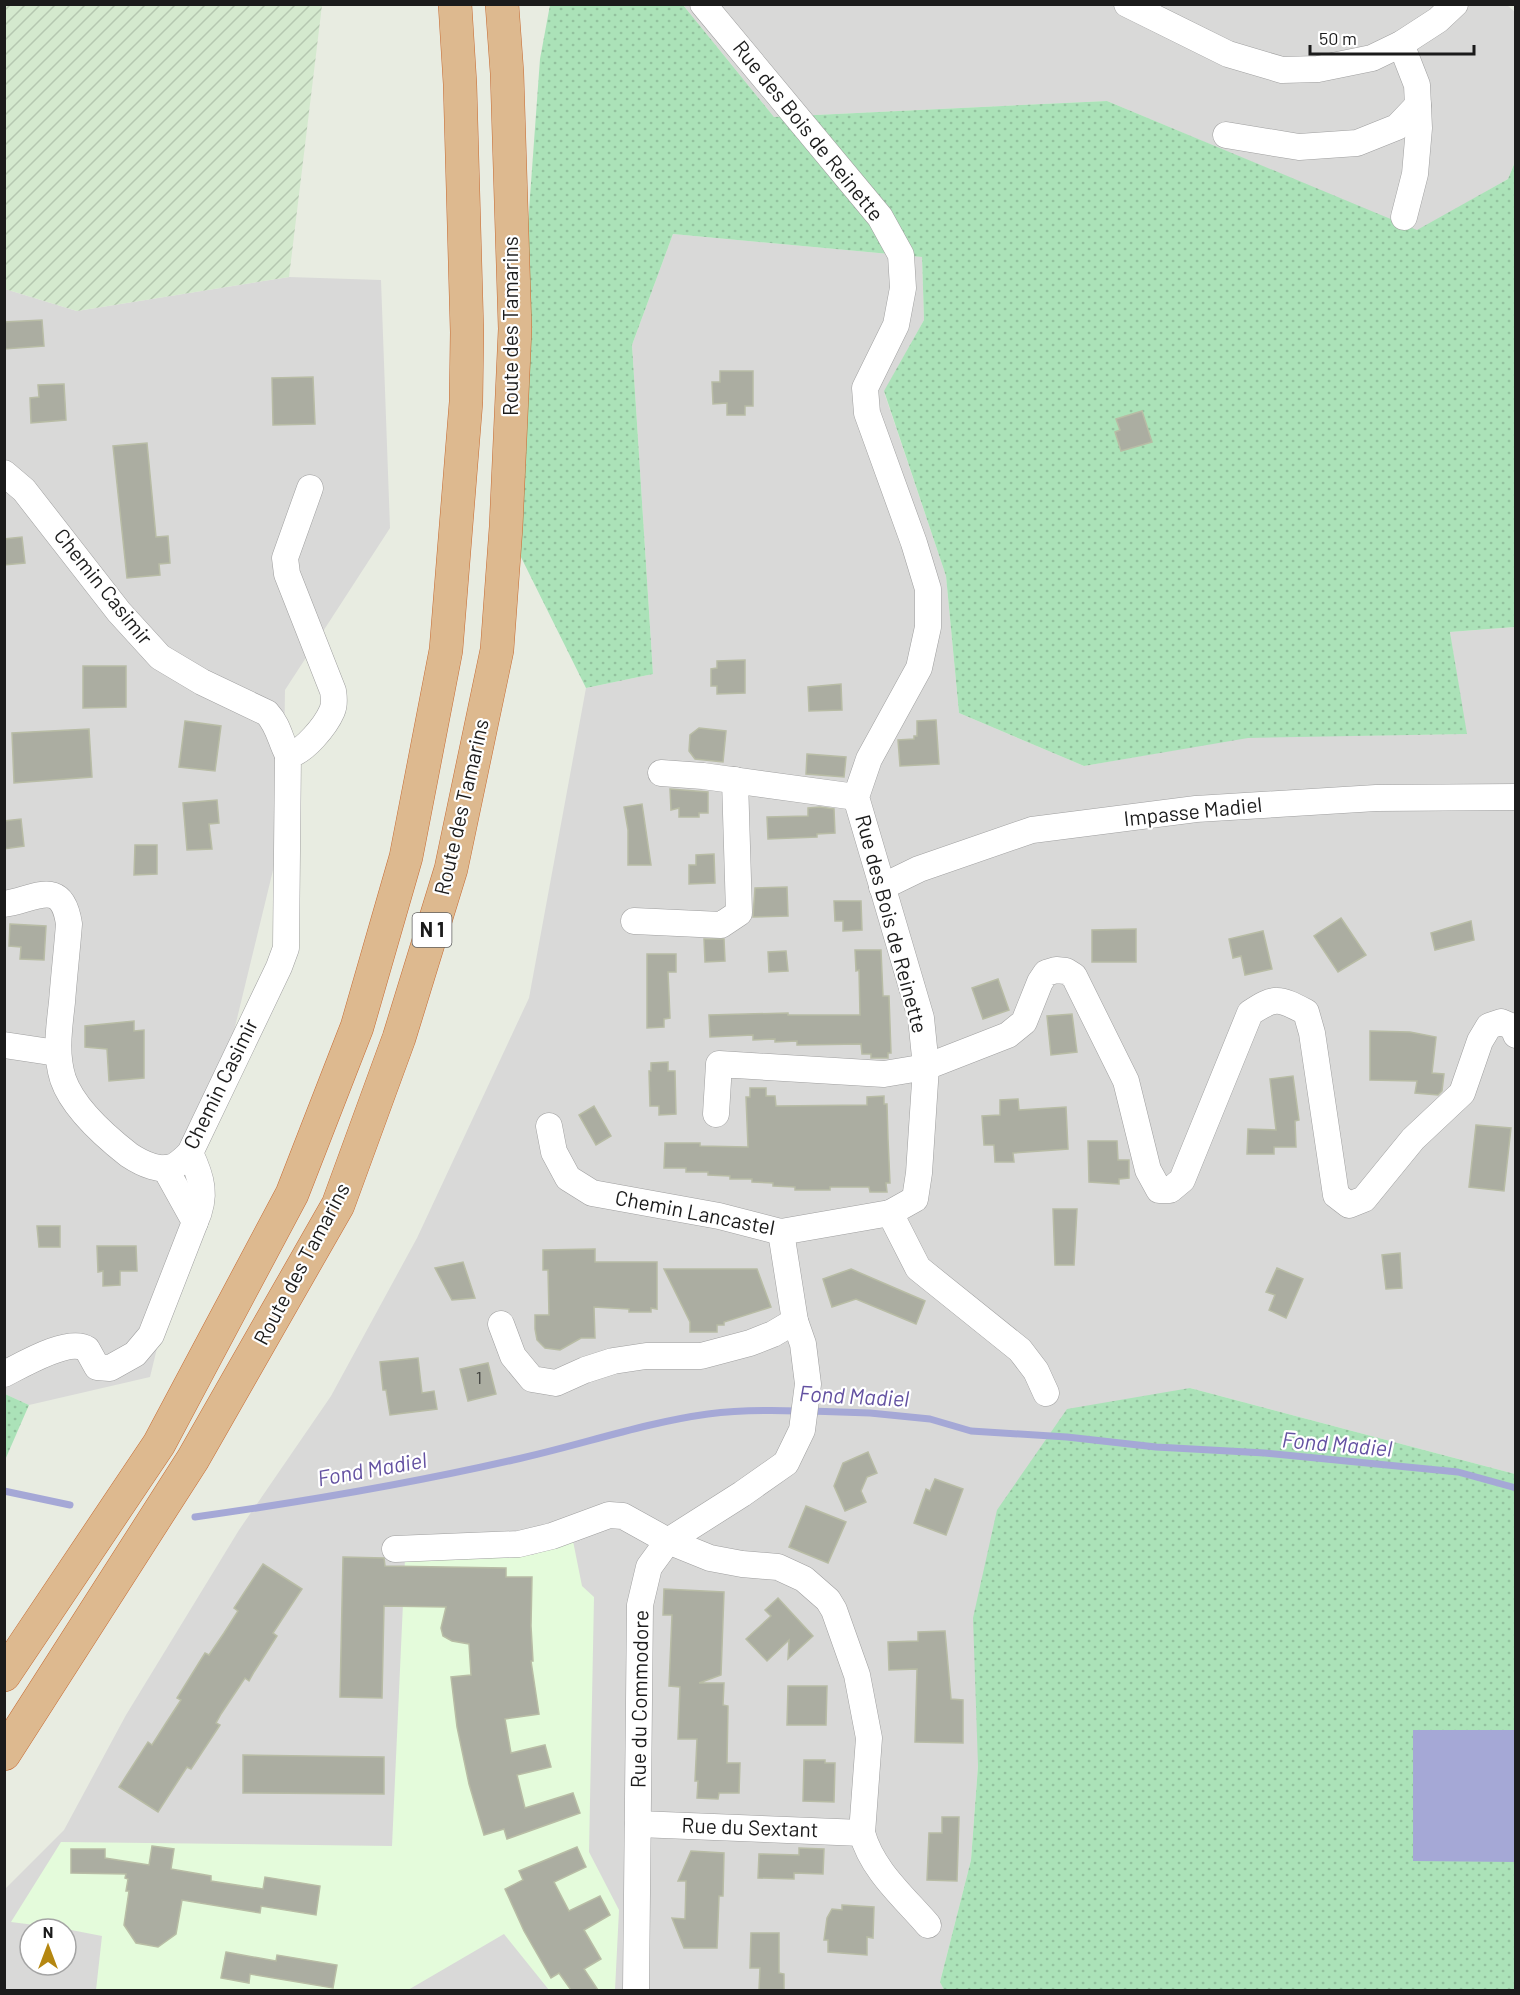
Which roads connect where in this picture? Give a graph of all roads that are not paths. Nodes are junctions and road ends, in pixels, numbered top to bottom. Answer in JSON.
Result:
{"nodes":[{"id":1,"x":455,"y":4,"type":"edge"},
{"id":2,"x":502,"y":4,"type":"edge"},
{"id":3,"x":703,"y":4,"type":"edge"},
{"id":4,"x":1127,"y":4,"type":"edge"},
{"id":5,"x":1455,"y":4,"type":"edge"},
{"id":6,"x":1401,"y":44,"type":"junction"},
{"id":7,"x":1418,"y":105,"type":"junction"},
{"id":8,"x":1226,"y":135,"type":"dead end"},
{"id":9,"x":1404,"y":217,"type":"dead end"},
{"id":10,"x":4,"y":473,"type":"edge"},
{"id":11,"x":310,"y":488,"type":"dead end"},
{"id":12,"x":288,"y":755,"type":"junction"},
{"id":13,"x":661,"y":773,"type":"dead end"},
{"id":14,"x":735,"y":780,"type":"junction"},
{"id":15,"x":856,"y":797,"type":"junction"},
{"id":16,"x":1515,"y":797,"type":"edge"},
{"id":17,"x":882,"y":887,"type":"junction"},
{"id":18,"x":4,"y":904,"type":"edge"},
{"id":19,"x":634,"y":921,"type":"dead end"},
{"id":20,"x":1515,"y":1035,"type":"edge"},
{"id":21,"x":4,"y":1045,"type":"edge"},
{"id":22,"x":57,"y":1053,"type":"junction"},
{"id":23,"x":926,"y":1066,"type":"junction"},
{"id":24,"x":716,"y":1114,"type":"dead end"},
{"id":25,"x":549,"y":1126,"type":"dead end"},
{"id":26,"x":190,"y":1153,"type":"junction"},
{"id":27,"x":165,"y":1168,"type":"junction"},
{"id":28,"x":890,"y":1213,"type":"junction"},
{"id":29,"x":195,"y":1222,"type":"junction"},
{"id":30,"x":781,"y":1232,"type":"junction"},
{"id":31,"x":795,"y":1321,"type":"junction"},
{"id":32,"x":501,"y":1324,"type":"dead end"},
{"id":33,"x":4,"y":1374,"type":"edge"},
{"id":34,"x":1046,"y":1393,"type":"dead end"},
{"id":35,"x":668,"y":1541,"type":"junction"},
{"id":36,"x":394,"y":1549,"type":"dead end"},
{"id":37,"x":4,"y":1675,"type":"edge"},
{"id":38,"x":4,"y":1754,"type":"edge"},
{"id":39,"x":638,"y":1824,"type":"junction"},
{"id":40,"x":862,"y":1833,"type":"junction"},
{"id":41,"x":928,"y":1925,"type":"dead end"},
{"id":42,"x":636,"y":1990,"type":"edge"}],
"edges":[{"from":1,"to":37,"type":"highway","name":"Route des Tamarins","number":"N 1"},
{"from":2,"to":38,"type":"highway","name":"Route des Tamarins","number":"N 1"},
{"from":3,"to":15,"type":"street","name":"Rue des Bois de Reinette"},
{"from":4,"to":6,"type":"street"},
{"from":5,"to":6,"type":"street"},
{"from":6,"to":7,"type":"street"},
{"from":7,"to":8,"type":"street"},
{"from":7,"to":9,"type":"street"},
{"from":10,"to":12,"type":"street","name":"Chemin Casimir"},
{"from":11,"to":12,"type":"street"},
{"from":12,"to":26,"type":"street","name":"Chemin Casimir"},
{"from":13,"to":14,"type":"street"},
{"from":14,"to":15,"type":"street"},
{"from":14,"to":19,"type":"street"},
{"from":15,"to":17,"type":"street","name":"Rue des Bois de Reinette"},
{"from":16,"to":17,"type":"street","name":"Impasse Madiel"},
{"from":17,"to":23,"type":"street","name":"Rue des Bois de Reinette"},
{"from":18,"to":22,"type":"street","name":"Chemin Casimir"},
{"from":20,"to":23,"type":"street"},
{"from":21,"to":22,"type":"street"},
{"from":22,"to":27,"type":"street","name":"Chemin Casimir"},
{"from":23,"to":24,"type":"street"},
{"from":23,"to":28,"type":"street","name":"Rue des Bois de Reinette"},
{"from":25,"to":30,"type":"street","name":"Chemin Lancastel"},
{"from":26,"to":27,"type":"street","name":"Chemin Casimir"},
{"from":26,"to":29,"type":"street"},
{"from":27,"to":29,"type":"street"},
{"from":28,"to":30,"type":"street","name":"Chemin Lancastel"},
{"from":28,"to":34,"type":"street"},
{"from":29,"to":33,"type":"street"},
{"from":30,"to":31,"type":"street","name":"Rue du Commodore"},
{"from":31,"to":32,"type":"street"},
{"from":31,"to":35,"type":"street","name":"Rue du Commodore"},
{"from":35,"to":36,"type":"street"},
{"from":35,"to":39,"type":"street","name":"Rue du Commodore"},
{"from":35,"to":40,"type":"street"},
{"from":39,"to":40,"type":"street","name":"Rue du Sextant"},
{"from":39,"to":42,"type":"street","name":"Rue du Commodore"},
{"from":40,"to":41,"type":"street"}]}
